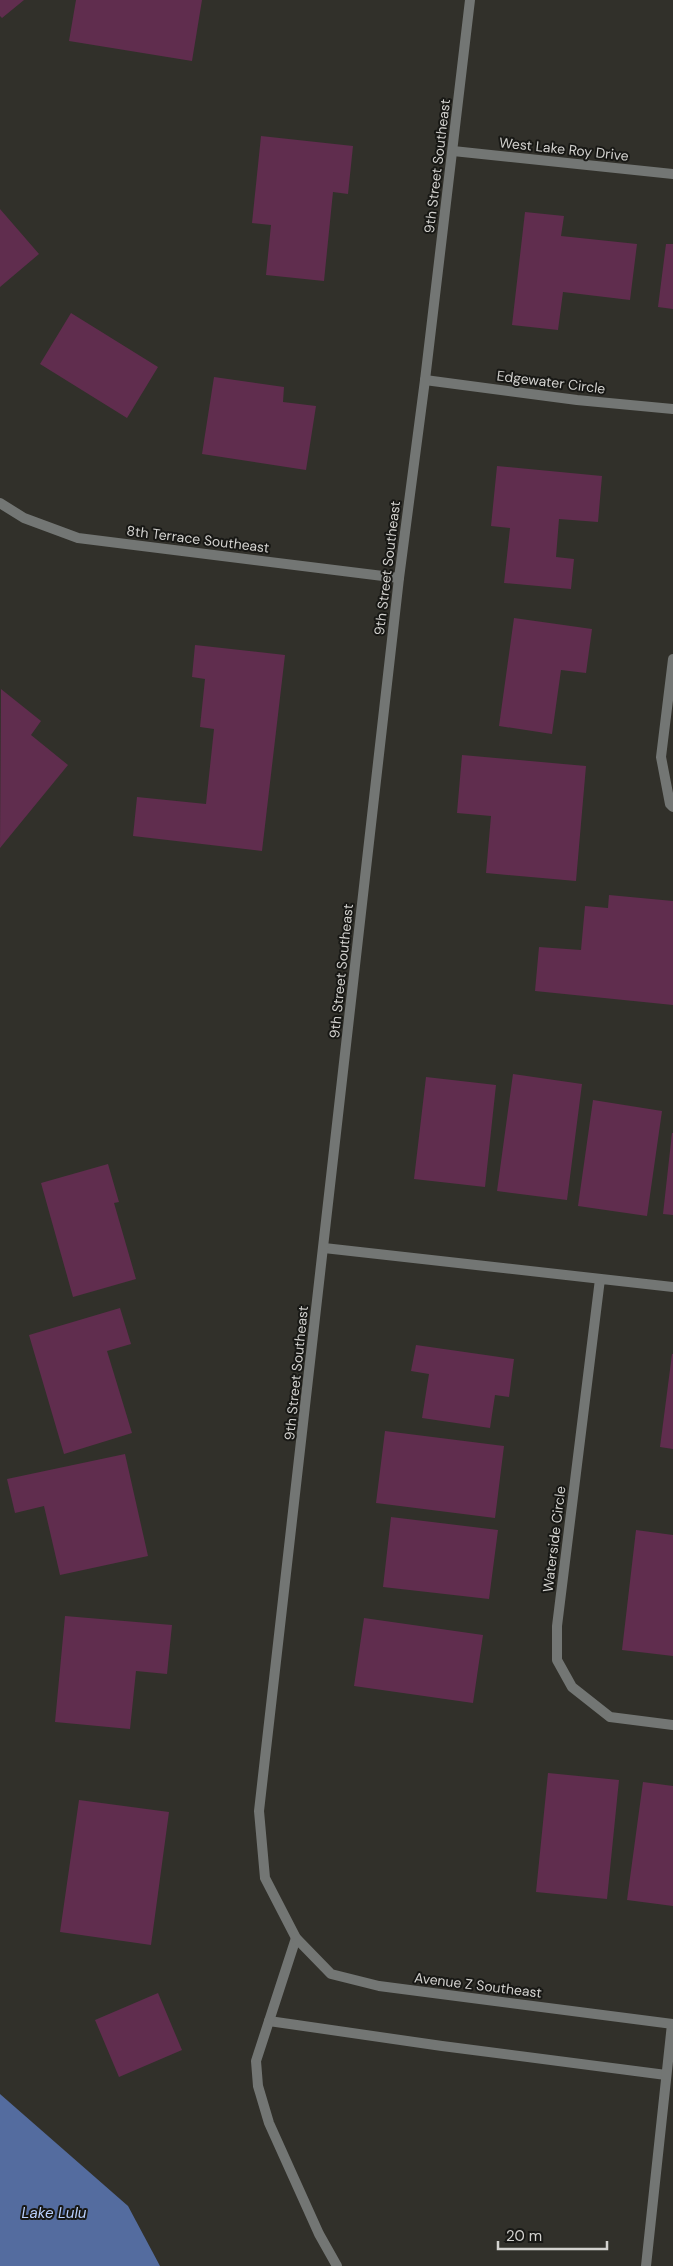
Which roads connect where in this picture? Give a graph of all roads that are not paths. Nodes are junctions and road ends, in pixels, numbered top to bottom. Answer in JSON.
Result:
{"nodes":[{"id":1,"x":470,"y":0,"type":"edge"},
{"id":2,"x":452,"y":151,"type":"junction"},
{"id":3,"x":673,"y":174,"type":"edge"},
{"id":4,"x":426,"y":380,"type":"junction"},
{"id":5,"x":673,"y":409,"type":"edge"},
{"id":6,"x":0,"y":503,"type":"edge"},
{"id":7,"x":399,"y":578,"type":"junction"},
{"id":8,"x":673,"y":659,"type":"edge"},
{"id":9,"x":673,"y":807,"type":"edge"},
{"id":10,"x":324,"y":1248,"type":"junction"},
{"id":11,"x":600,"y":1279,"type":"junction"},
{"id":12,"x":673,"y":1287,"type":"edge"},
{"id":13,"x":673,"y":1725,"type":"edge"},
{"id":14,"x":296,"y":1938,"type":"junction"},
{"id":15,"x":269,"y":2020,"type":"junction"},
{"id":16,"x":672,"y":2024,"type":"edge"},
{"id":17,"x":666,"y":2075,"type":"junction"},
{"id":18,"x":337,"y":2266,"type":"edge"},
{"id":19,"x":646,"y":2266,"type":"edge"}],
"edges":[{"from":1,"to":2,"type":"street","name":"9th Street Southeast"},
{"from":2,"to":3,"type":"street","name":"West Lake Roy Drive"},
{"from":2,"to":4,"type":"street","name":"9th Street Southeast"},
{"from":4,"to":5,"type":"street","name":"Edgewater Circle"},
{"from":4,"to":7,"type":"street","name":"9th Street Southeast"},
{"from":6,"to":7,"type":"street","name":"8th Terrace Southeast"},
{"from":7,"to":10,"type":"street","name":"9th Street Southeast"},
{"from":8,"to":9,"type":"street"},
{"from":10,"to":11,"type":"street"},
{"from":10,"to":14,"type":"street","name":"9th Street Southeast"},
{"from":11,"to":12,"type":"street"},
{"from":11,"to":13,"type":"street","name":"Waterside Circle"},
{"from":14,"to":15,"type":"street"},
{"from":14,"to":16,"type":"street","name":"Avenue Z Southeast"},
{"from":15,"to":17,"type":"street"},
{"from":15,"to":18,"type":"street"},
{"from":16,"to":17,"type":"street"},
{"from":17,"to":19,"type":"street"}]}
